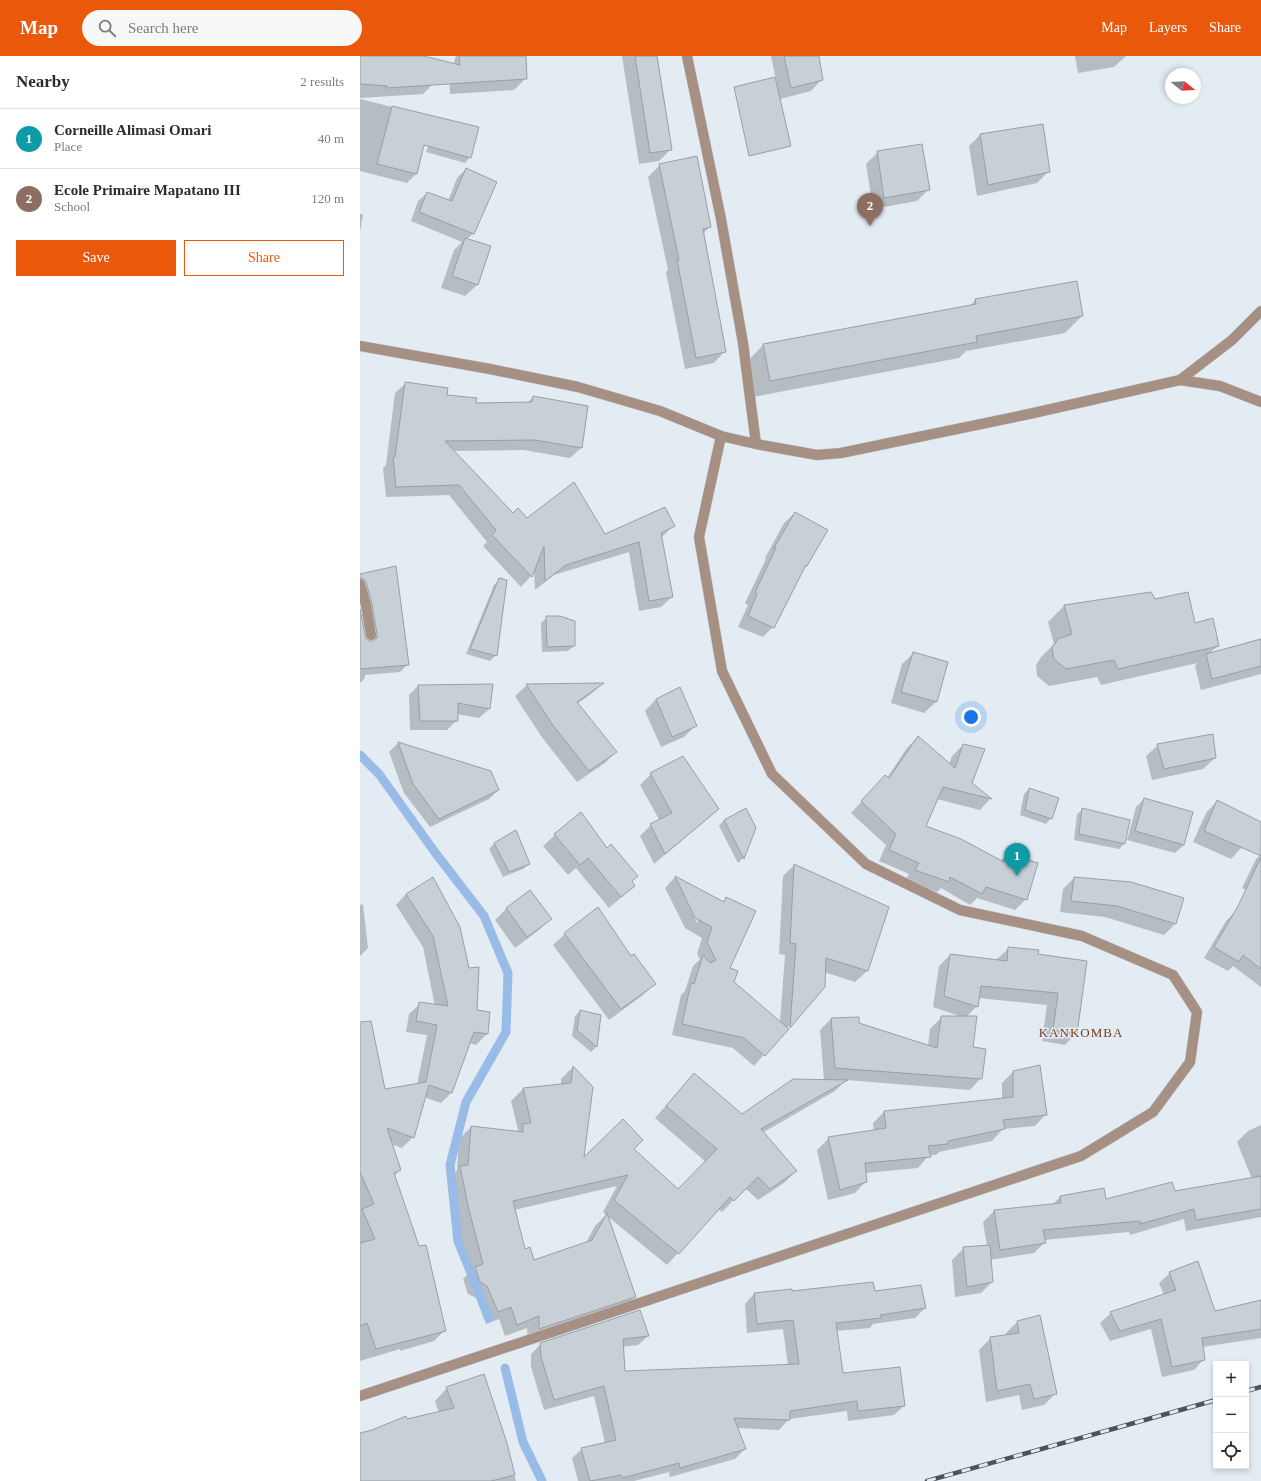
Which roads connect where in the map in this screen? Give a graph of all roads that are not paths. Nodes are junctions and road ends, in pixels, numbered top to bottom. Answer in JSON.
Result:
{"nodes":[{"id":1,"x":687,"y":56,"type":"edge"},
{"id":2,"x":1261,"y":311,"type":"edge"},
{"id":3,"x":360,"y":346,"type":"edge"},
{"id":4,"x":1180,"y":380,"type":"junction"},
{"id":5,"x":1261,"y":402,"type":"edge"},
{"id":6,"x":721,"y":436,"type":"junction"},
{"id":7,"x":756,"y":444,"type":"junction"},
{"id":8,"x":360,"y":584,"type":"edge"},
{"id":9,"x":371,"y":635,"type":"dead end"},
{"id":10,"x":360,"y":1396,"type":"edge"}],
"edges":[{"from":1,"to":7,"type":"street"},
{"from":2,"to":4,"type":"street"},
{"from":3,"to":6,"type":"street"},
{"from":4,"to":5,"type":"street"},
{"from":4,"to":7,"type":"street"},
{"from":6,"to":7,"type":"street"},
{"from":6,"to":10,"type":"street"},
{"from":8,"to":9,"type":"street"}]}
